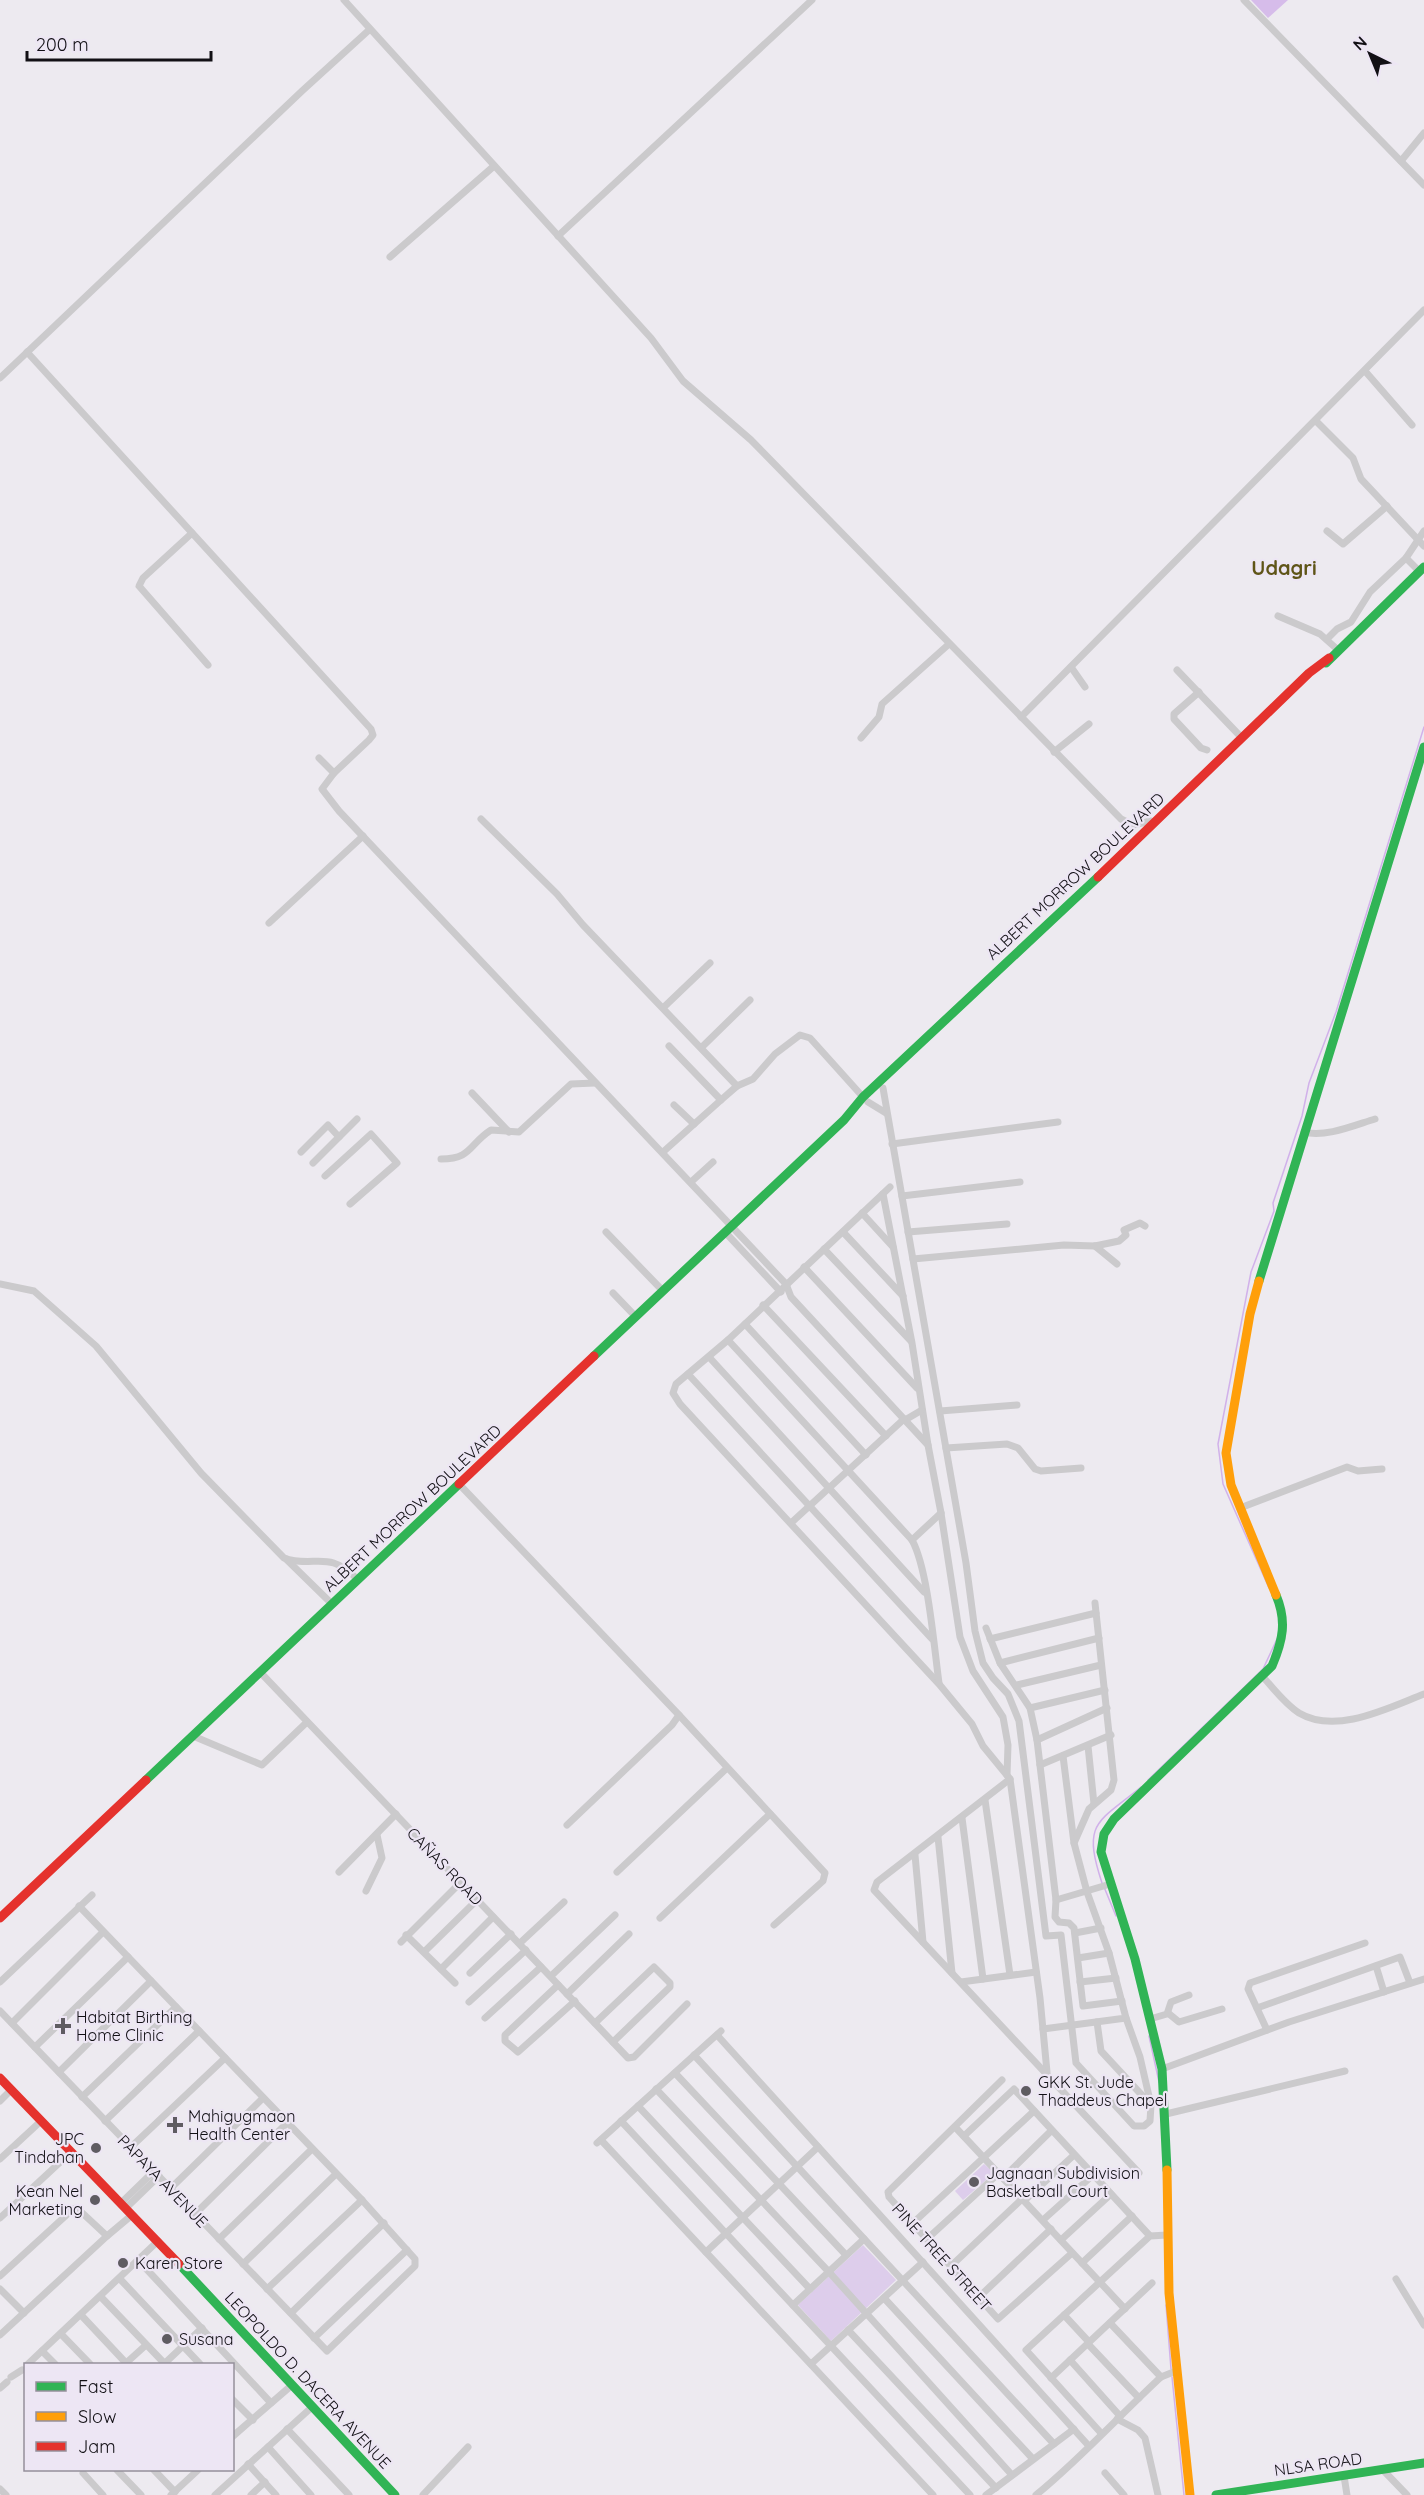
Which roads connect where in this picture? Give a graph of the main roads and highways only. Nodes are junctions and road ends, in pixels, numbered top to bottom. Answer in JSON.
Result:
{"nodes":[{"id":1,"x":1422,"y":569,"type":"edge"},
{"id":2,"x":1329,"y":658,"type":"junction"},
{"id":3,"x":1424,"y":747,"type":"edge"},
{"id":4,"x":866,"y":1099,"type":"junction"},
{"id":5,"x":0,"y":1918,"type":"edge"},
{"id":6,"x":0,"y":2078,"type":"edge"},
{"id":7,"x":1424,"y":2463,"type":"edge"},
{"id":8,"x":395,"y":2495,"type":"edge"},
{"id":9,"x":1190,"y":2495,"type":"edge"},
{"id":10,"x":1216,"y":2495,"type":"edge"}],
"edges":[{"from":1,"to":2,"type":"main road","name":"ALBERT MORROW BOULEVARD"},
{"from":2,"to":4,"type":"main road","name":"ALBERT MORROW BOULEVARD"},
{"from":2,"to":4,"type":"main road","name":"ALBERT MORROW BOULEVARD"},
{"from":3,"to":9,"type":"main road"},
{"from":4,"to":5,"type":"main road","name":"ALBERT MORROW BOULEVARD"},
{"from":6,"to":8,"type":"main road","name":"LEOPOLDO D. DACERA AVENUE"},
{"from":7,"to":10,"type":"main road","name":"NLSA ROAD"}]}
